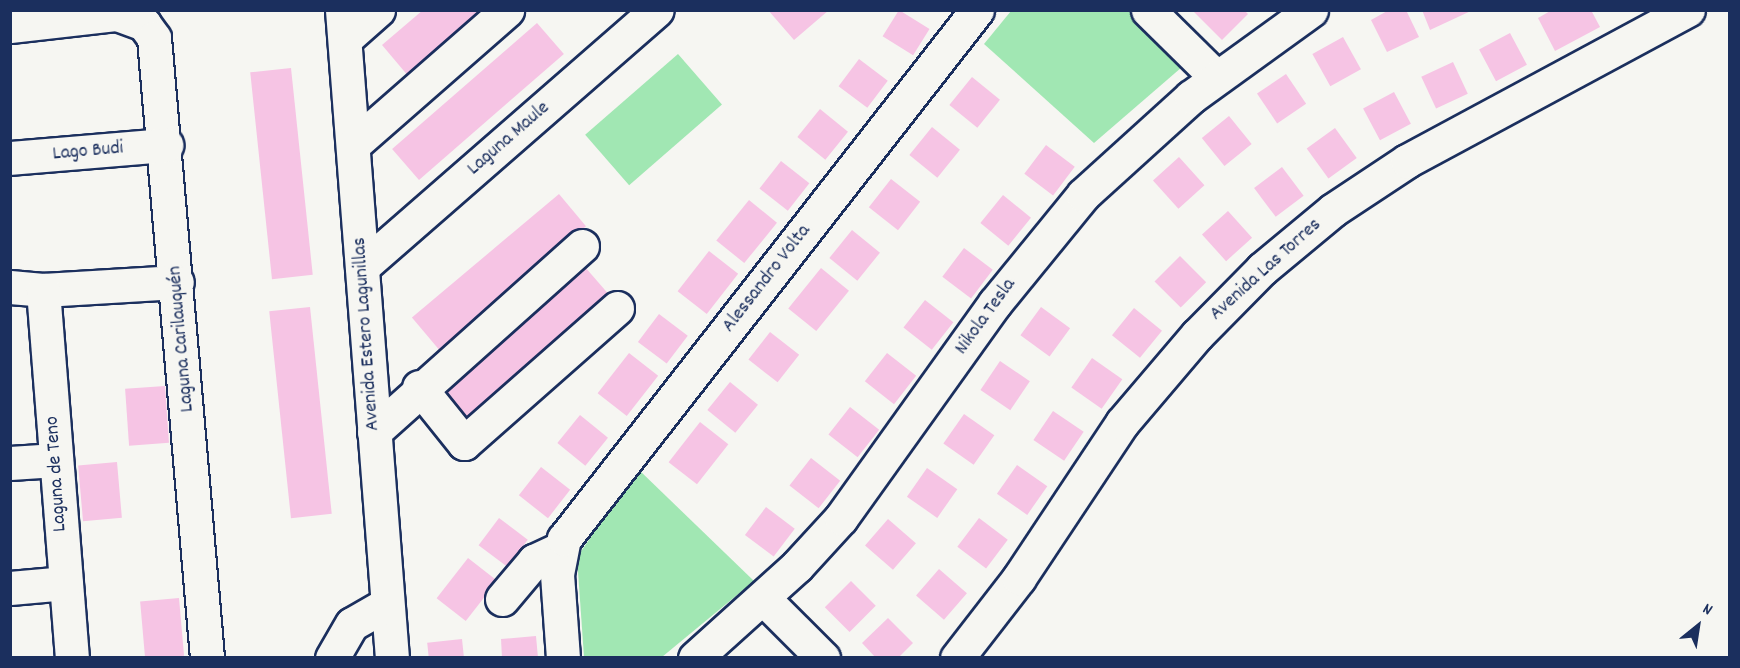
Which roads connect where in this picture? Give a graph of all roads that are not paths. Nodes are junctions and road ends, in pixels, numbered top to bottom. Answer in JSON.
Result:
{"nodes":[{"id":1,"x":378,"y":10,"type":"edge"},
{"id":2,"x":507,"y":10,"type":"edge"},
{"id":3,"x":657,"y":10,"type":"edge"},
{"id":4,"x":977,"y":10,"type":"edge"},
{"id":5,"x":1149,"y":10,"type":"edge"},
{"id":6,"x":1311,"y":10,"type":"edge"},
{"id":7,"x":1688,"y":10,"type":"edge"},
{"id":8,"x":344,"y":25,"type":"edge"},
{"id":9,"x":10,"y":26,"type":"edge"},
{"id":10,"x":1216,"y":77,"type":"junction"},
{"id":11,"x":166,"y":145,"type":"junction"},
{"id":12,"x":353,"y":145,"type":"junction"},
{"id":13,"x":10,"y":158,"type":"edge"},
{"id":14,"x":582,"y":246,"type":"dead end"},
{"id":15,"x":362,"y":267,"type":"junction"},
{"id":16,"x":177,"y":282,"type":"junction"},
{"id":17,"x":10,"y":287,"type":"edge"},
{"id":18,"x":43,"y":290,"type":"junction"},
{"id":19,"x":617,"y":308,"type":"dead end"},
{"id":20,"x":419,"y":387,"type":"junction"},
{"id":21,"x":374,"y":432,"type":"junction"},
{"id":22,"x":56,"y":460,"type":"junction"},
{"id":23,"x":10,"y":463,"type":"edge"},
{"id":24,"x":560,"y":549,"type":"junction"},
{"id":25,"x":66,"y":583,"type":"junction"},
{"id":26,"x":10,"y":588,"type":"edge"},
{"id":27,"x":763,"y":598,"type":"junction"},
{"id":28,"x":502,"y":599,"type":"dead end"},
{"id":29,"x":387,"y":604,"type":"junction"},
{"id":30,"x":72,"y":657,"type":"edge"},
{"id":31,"x":207,"y":657,"type":"edge"},
{"id":32,"x":332,"y":657,"type":"edge"},
{"id":33,"x":392,"y":657,"type":"edge"},
{"id":34,"x":563,"y":657,"type":"edge"},
{"id":35,"x":695,"y":657,"type":"edge"},
{"id":36,"x":823,"y":657,"type":"edge"},
{"id":37,"x":957,"y":657,"type":"edge"}],
"edges":[{"from":1,"to":8,"type":"street"},
{"from":2,"to":12,"type":"street"},
{"from":3,"to":15,"type":"street","name":"Laguna Maule"},
{"from":4,"to":24,"type":"street","name":"Alessandro Volta"},
{"from":5,"to":10,"type":"street"},
{"from":6,"to":10,"type":"street","name":"Nikola Tesla"},
{"from":7,"to":37,"type":"street","name":"Avenida Las Torres"},
{"from":8,"to":12,"type":"street","name":"Avenida Estero Lagunillas"},
{"from":9,"to":11,"type":"street","name":"Laguna Carilauquén"},
{"from":10,"to":27,"type":"street","name":"Nikola Tesla"},
{"from":11,"to":13,"type":"street","name":"Lago Budi"},
{"from":11,"to":16,"type":"street","name":"Laguna Carilauquén"},
{"from":12,"to":15,"type":"street","name":"Avenida Estero Lagunillas"},
{"from":14,"to":20,"type":"street"},
{"from":15,"to":21,"type":"street","name":"Avenida Estero Lagunillas"},
{"from":16,"to":18,"type":"street"},
{"from":16,"to":31,"type":"street","name":"Laguna Carilauquén"},
{"from":17,"to":18,"type":"street"},
{"from":18,"to":22,"type":"street","name":"Laguna de Teno"},
{"from":19,"to":20,"type":"street"},
{"from":20,"to":21,"type":"street"},
{"from":21,"to":29,"type":"street","name":"Avenida Estero Lagunillas"},
{"from":22,"to":23,"type":"street"},
{"from":22,"to":25,"type":"street","name":"Laguna de Teno"},
{"from":24,"to":28,"type":"street"},
{"from":24,"to":34,"type":"street"},
{"from":25,"to":26,"type":"street"},
{"from":25,"to":30,"type":"street","name":"Laguna de Teno"},
{"from":27,"to":35,"type":"street","name":"Nikola Tesla"},
{"from":27,"to":36,"type":"street"},
{"from":29,"to":32,"type":"street"},
{"from":29,"to":33,"type":"street","name":"Avenida Estero Lagunillas"}]}
